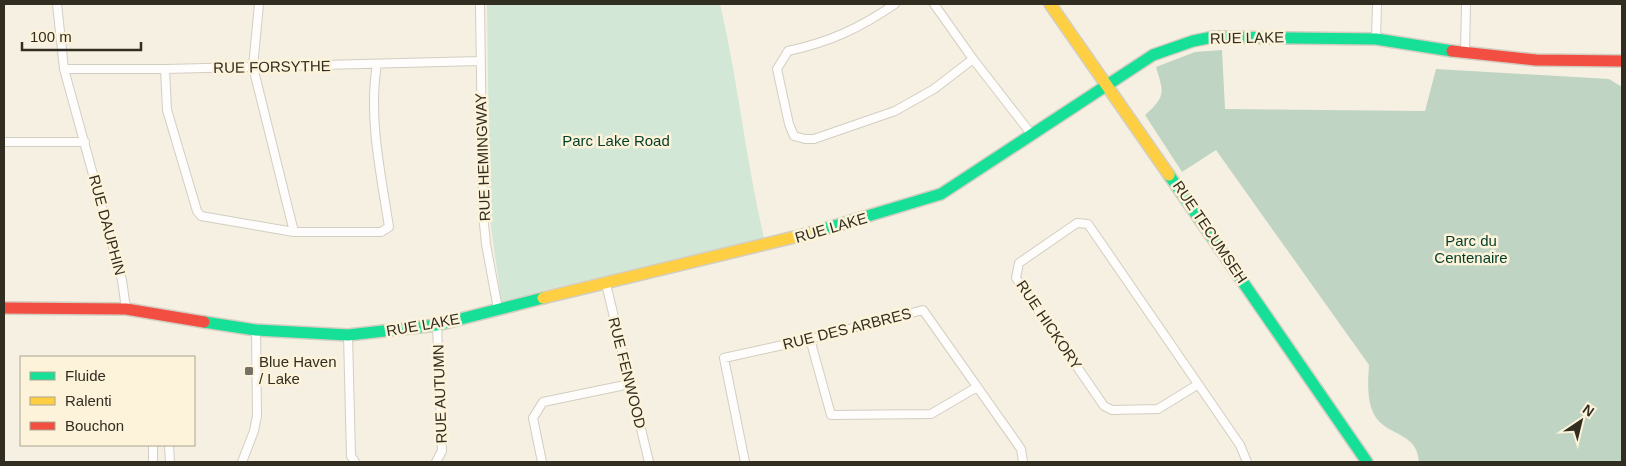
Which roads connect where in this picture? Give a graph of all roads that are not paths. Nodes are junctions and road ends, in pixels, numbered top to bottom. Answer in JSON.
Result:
{"nodes":[{"id":1,"x":57,"y":4,"type":"edge"},
{"id":2,"x":259,"y":4,"type":"edge"},
{"id":3,"x":480,"y":4,"type":"edge"},
{"id":4,"x":896,"y":4,"type":"edge"},
{"id":5,"x":934,"y":4,"type":"edge"},
{"id":6,"x":1050,"y":4,"type":"edge"},
{"id":7,"x":1377,"y":4,"type":"edge"},
{"id":8,"x":1466,"y":4,"type":"edge"},
{"id":9,"x":1376,"y":39,"type":"junction"},
{"id":10,"x":1465,"y":53,"type":"junction"},
{"id":11,"x":972,"y":59,"type":"junction"},
{"id":12,"x":480,"y":61,"type":"junction"},
{"id":13,"x":1622,"y":62,"type":"edge"},
{"id":14,"x":377,"y":64,"type":"junction"},
{"id":15,"x":253,"y":67,"type":"junction"},
{"id":16,"x":64,"y":69,"type":"junction"},
{"id":17,"x":165,"y":69,"type":"junction"},
{"id":18,"x":1107,"y":84,"type":"junction"},
{"id":19,"x":1032,"y":135,"type":"junction"},
{"id":20,"x":4,"y":142,"type":"edge"},
{"id":21,"x":85,"y":142,"type":"junction"},
{"id":22,"x":294,"y":232,"type":"junction"},
{"id":23,"x":606,"y":284,"type":"junction"},
{"id":24,"x":4,"y":308,"type":"edge"},
{"id":25,"x":126,"y":309,"type":"junction"},
{"id":26,"x":498,"y":309,"type":"junction"},
{"id":27,"x":437,"y":325,"type":"junction"},
{"id":28,"x":256,"y":330,"type":"junction"},
{"id":29,"x":348,"y":335,"type":"junction"},
{"id":30,"x":810,"y":339,"type":"junction"},
{"id":31,"x":630,"y":384,"type":"junction"},
{"id":32,"x":1197,"y":385,"type":"junction"},
{"id":33,"x":977,"y":387,"type":"junction"},
{"id":34,"x":153,"y":446,"type":"edge"},
{"id":35,"x":169,"y":446,"type":"edge"},
{"id":36,"x":153,"y":462,"type":"edge"},
{"id":37,"x":170,"y":462,"type":"edge"},
{"id":38,"x":242,"y":462,"type":"edge"},
{"id":39,"x":356,"y":462,"type":"edge"},
{"id":40,"x":436,"y":462,"type":"edge"},
{"id":41,"x":542,"y":462,"type":"edge"},
{"id":42,"x":649,"y":462,"type":"edge"},
{"id":43,"x":744,"y":462,"type":"edge"},
{"id":44,"x":1023,"y":462,"type":"edge"},
{"id":45,"x":1247,"y":462,"type":"edge"},
{"id":46,"x":1367,"y":462,"type":"edge"}],
"edges":[{"from":1,"to":16,"type":"street","name":"RUE DAUPHIN"},
{"from":2,"to":15,"type":"street"},
{"from":3,"to":12,"type":"street","name":"RUE HEMINGWAY"},
{"from":4,"to":11,"type":"street"},
{"from":5,"to":11,"type":"street"},
{"from":6,"to":18,"type":"street","name":"RUE TECUMSEH"},
{"from":7,"to":9,"type":"street"},
{"from":8,"to":10,"type":"street"},
{"from":9,"to":10,"type":"street","name":"RUE LAKE"},
{"from":9,"to":18,"type":"street","name":"RUE LAKE"},
{"from":10,"to":13,"type":"street","name":"RUE LAKE"},
{"from":11,"to":19,"type":"street"},
{"from":12,"to":14,"type":"street","name":"RUE FORSYTHE"},
{"from":12,"to":26,"type":"street","name":"RUE HEMINGWAY"},
{"from":14,"to":15,"type":"street","name":"RUE FORSYTHE"},
{"from":14,"to":22,"type":"street"},
{"from":15,"to":17,"type":"street","name":"RUE FORSYTHE"},
{"from":15,"to":22,"type":"street"},
{"from":16,"to":17,"type":"street","name":"RUE FORSYTHE"},
{"from":16,"to":21,"type":"street","name":"RUE DAUPHIN"},
{"from":17,"to":22,"type":"street"},
{"from":18,"to":19,"type":"street","name":"RUE LAKE"},
{"from":18,"to":46,"type":"street","name":"RUE TECUMSEH"},
{"from":19,"to":23,"type":"street","name":"RUE LAKE"},
{"from":20,"to":21,"type":"street"},
{"from":21,"to":25,"type":"street","name":"RUE DAUPHIN"},
{"from":23,"to":26,"type":"street","name":"RUE LAKE"},
{"from":23,"to":31,"type":"street","name":"RUE FENWOOD"},
{"from":24,"to":25,"type":"street","name":"RUE LAKE"},
{"from":25,"to":28,"type":"street","name":"RUE LAKE"},
{"from":26,"to":27,"type":"street","name":"RUE LAKE"},
{"from":27,"to":29,"type":"street","name":"RUE LAKE"},
{"from":27,"to":40,"type":"street","name":"RUE AUTUMN"},
{"from":28,"to":29,"type":"street","name":"RUE LAKE"},
{"from":28,"to":38,"type":"street"},
{"from":29,"to":39,"type":"street"},
{"from":30,"to":33,"type":"street","name":"RUE DES ARBRES"},
{"from":30,"to":33,"type":"street"},
{"from":30,"to":43,"type":"street","name":"RUE DES ARBRES"},
{"from":31,"to":41,"type":"street"},
{"from":31,"to":42,"type":"street","name":"RUE FENWOOD"},
{"from":32,"to":32,"type":"street","name":"RUE HICKORY"},
{"from":32,"to":45,"type":"street","name":"RUE HICKORY"},
{"from":33,"to":44,"type":"street","name":"RUE DES ARBRES"},
{"from":34,"to":36,"type":"street"},
{"from":35,"to":37,"type":"street"}]}
